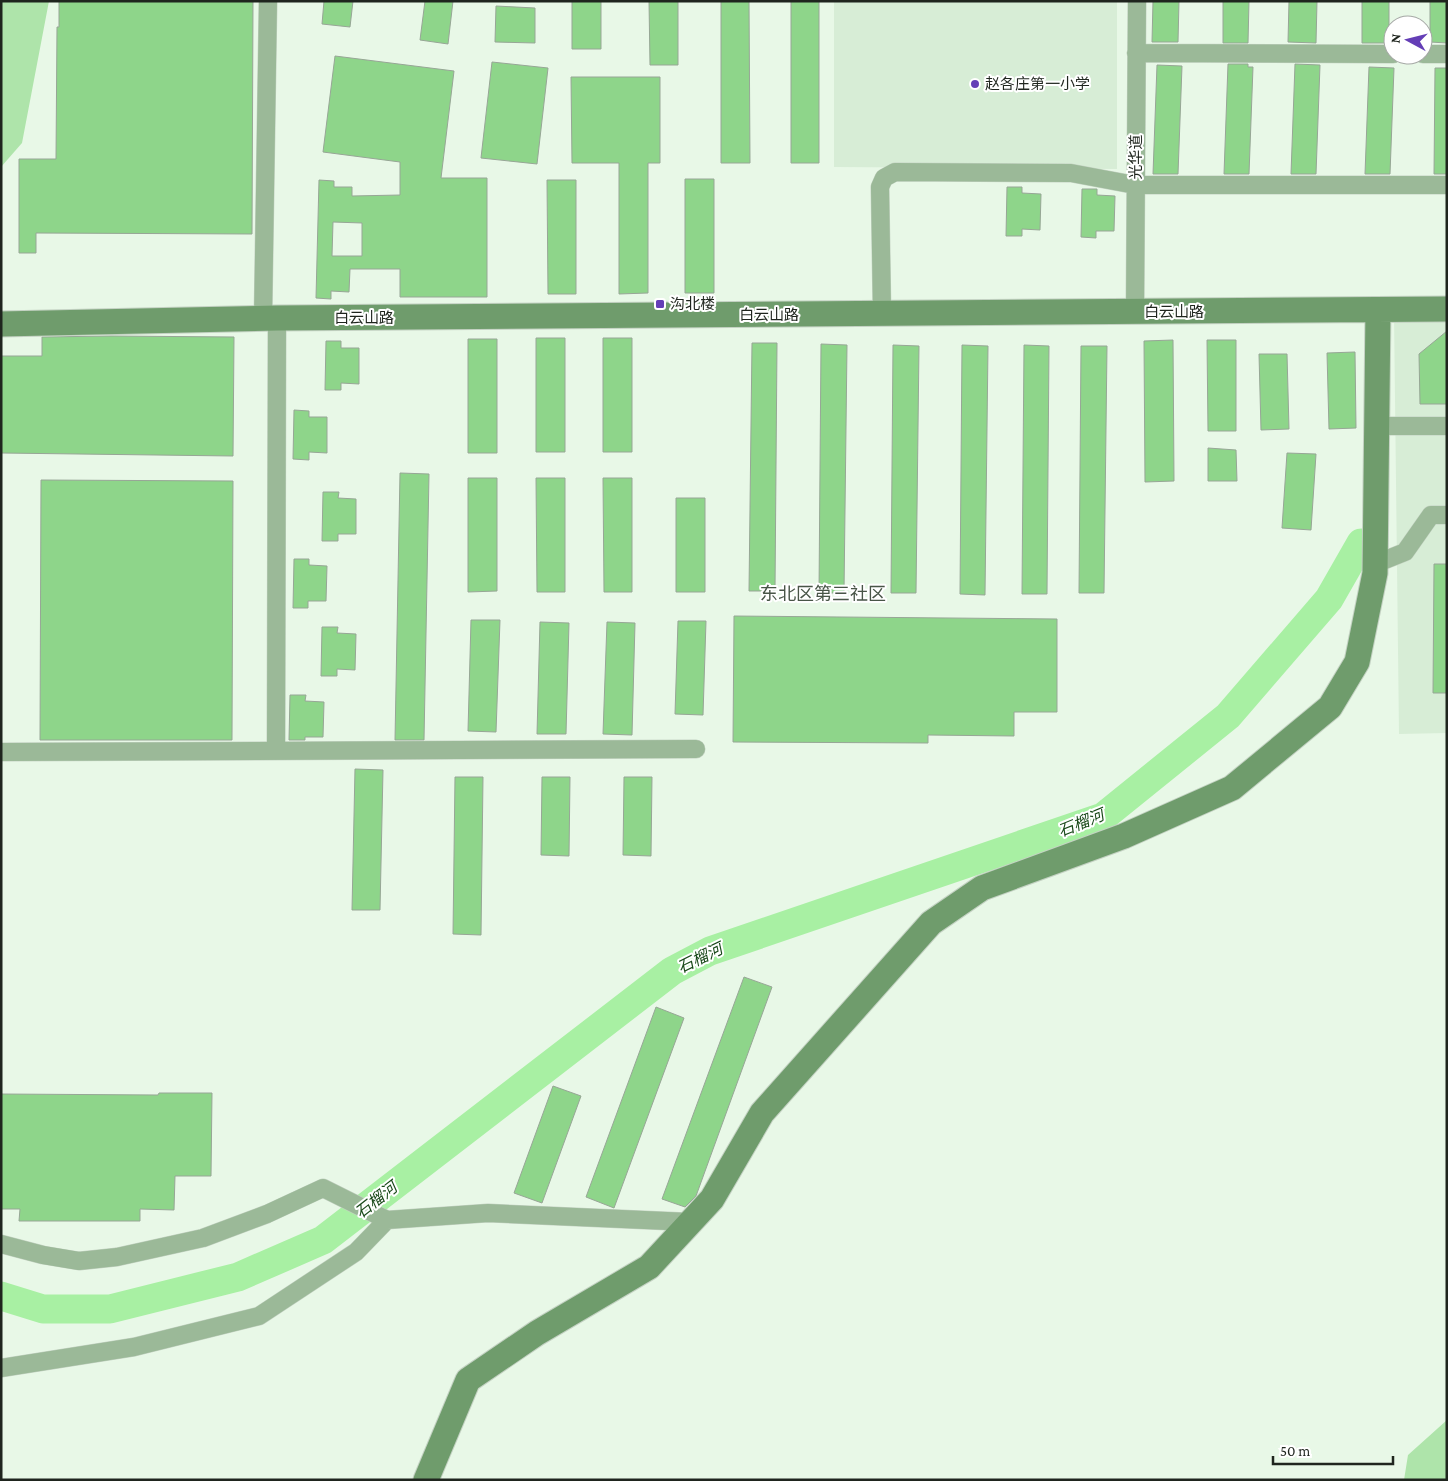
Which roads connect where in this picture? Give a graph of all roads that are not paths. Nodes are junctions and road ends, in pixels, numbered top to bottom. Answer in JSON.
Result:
{"nodes":[{"id":1,"x":268,"y":1,"type":"edge"},
{"id":2,"x":1137,"y":1,"type":"edge"},
{"id":3,"x":1136,"y":53,"type":"junction"},
{"id":4,"x":1383,"y":54,"type":"edge"},
{"id":5,"x":1433,"y":54,"type":"edge"},
{"id":6,"x":1447,"y":54,"type":"edge"},
{"id":7,"x":1447,"y":185,"type":"edge"},
{"id":8,"x":1135,"y":186,"type":"junction"},
{"id":9,"x":1447,"y":309,"type":"edge"},
{"id":10,"x":1378,"y":310,"type":"junction"},
{"id":11,"x":1134,"y":312,"type":"junction"},
{"id":12,"x":882,"y":314,"type":"junction"},
{"id":13,"x":270,"y":318,"type":"junction"},
{"id":14,"x":1,"y":324,"type":"edge"},
{"id":15,"x":1376,"y":426,"type":"junction"},
{"id":16,"x":1447,"y":426,"type":"edge"},
{"id":17,"x":1447,"y":515,"type":"edge"},
{"id":18,"x":1375,"y":564,"type":"junction"},
{"id":19,"x":696,"y":749,"type":"dead end"},
{"id":20,"x":276,"y":751,"type":"junction"},
{"id":21,"x":1,"y":752,"type":"edge"},
{"id":22,"x":384,"y":1219,"type":"junction"},
{"id":23,"x":690,"y":1222,"type":"junction"},
{"id":24,"x":1,"y":1244,"type":"edge"},
{"id":25,"x":1,"y":1368,"type":"edge"},
{"id":26,"x":426,"y":1480,"type":"edge"}],
"edges":[{"from":1,"to":13,"type":"street"},
{"from":2,"to":3,"type":"street","name":"光华道"},
{"from":3,"to":4,"type":"street"},
{"from":3,"to":8,"type":"street","name":"光华道"},
{"from":5,"to":6,"type":"street"},
{"from":7,"to":8,"type":"street"},
{"from":8,"to":11,"type":"street","name":"光华道"},
{"from":8,"to":12,"type":"street"},
{"from":9,"to":10,"type":"street","name":"白云山路"},
{"from":10,"to":11,"type":"street","name":"白云山路"},
{"from":10,"to":15,"type":"street"},
{"from":11,"to":12,"type":"street","name":"白云山路"},
{"from":12,"to":13,"type":"street","name":"白云山路"},
{"from":13,"to":14,"type":"street","name":"白云山路"},
{"from":13,"to":20,"type":"street"},
{"from":15,"to":16,"type":"street"},
{"from":15,"to":18,"type":"street"},
{"from":17,"to":18,"type":"street"},
{"from":18,"to":23,"type":"street"},
{"from":19,"to":20,"type":"street"},
{"from":20,"to":21,"type":"street"},
{"from":22,"to":23,"type":"street"},
{"from":22,"to":24,"type":"street"},
{"from":22,"to":25,"type":"street"},
{"from":23,"to":26,"type":"street"}]}
